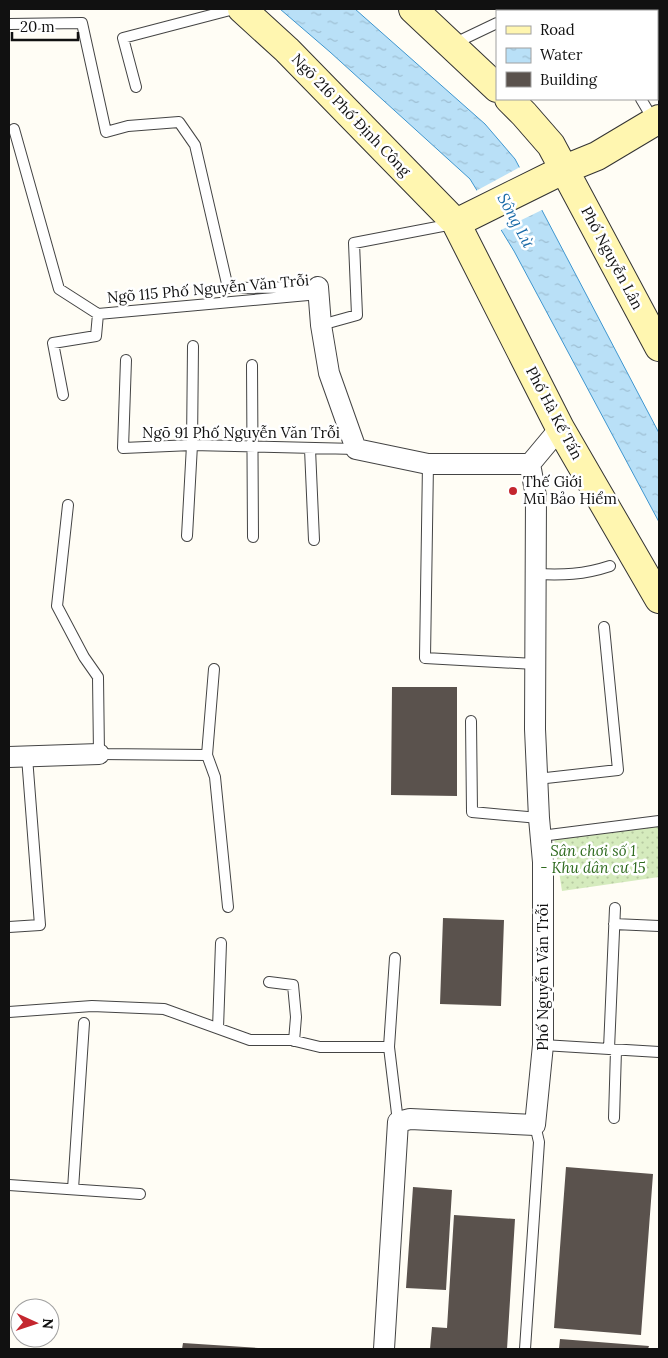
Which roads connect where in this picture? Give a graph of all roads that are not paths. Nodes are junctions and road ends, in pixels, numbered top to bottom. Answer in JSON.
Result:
{"nodes":[{"id":1,"x":234,"y":9,"type":"edge"},
{"id":2,"x":242,"y":9,"type":"edge"},
{"id":3,"x":413,"y":9,"type":"edge"},
{"id":4,"x":496,"y":22,"type":"edge"},
{"id":5,"x":9,"y":24,"type":"edge"},
{"id":6,"x":452,"y":44,"type":"junction"},
{"id":7,"x":136,"y":87,"type":"dead end"},
{"id":8,"x":496,"y":87,"type":"edge"},
{"id":9,"x":509,"y":100,"type":"edge"},
{"id":10,"x":642,"y":100,"type":"edge"},
{"id":11,"x":657,"y":121,"type":"edge"},
{"id":12,"x":14,"y":129,"type":"dead end"},
{"id":13,"x":554,"y":175,"type":"junction"},
{"id":14,"x":467,"y":218,"type":"junction"},
{"id":15,"x":319,"y":291,"type":"junction"},
{"id":16,"x":98,"y":314,"type":"junction"},
{"id":17,"x":321,"y":325,"type":"junction"},
{"id":18,"x":193,"y":346,"type":"dead end"},
{"id":19,"x":659,"y":347,"type":"edge"},
{"id":20,"x":126,"y":360,"type":"dead end"},
{"id":21,"x":252,"y":366,"type":"dead end"},
{"id":22,"x":63,"y":395,"type":"dead end"},
{"id":23,"x":560,"y":428,"type":"junction"},
{"id":24,"x":192,"y":446,"type":"junction"},
{"id":25,"x":251,"y":448,"type":"junction"},
{"id":26,"x":310,"y":448,"type":"junction"},
{"id":27,"x":356,"y":449,"type":"junction"},
{"id":28,"x":428,"y":464,"type":"junction"},
{"id":29,"x":530,"y":464,"type":"junction"},
{"id":30,"x":68,"y":505,"type":"dead end"},
{"id":31,"x":187,"y":536,"type":"dead end"},
{"id":32,"x":253,"y":537,"type":"dead end"},
{"id":33,"x":314,"y":540,"type":"dead end"},
{"id":34,"x":610,"y":566,"type":"dead end"},
{"id":35,"x":535,"y":574,"type":"junction"},
{"id":36,"x":659,"y":599,"type":"edge"},
{"id":37,"x":604,"y":628,"type":"dead end"},
{"id":38,"x":535,"y":664,"type":"junction"},
{"id":39,"x":214,"y":668,"type":"dead end"},
{"id":40,"x":471,"y":722,"type":"dead end"},
{"id":41,"x":99,"y":754,"type":"junction"},
{"id":42,"x":207,"y":755,"type":"junction"},
{"id":43,"x":18,"y":757,"type":"edge"},
{"id":44,"x":537,"y":779,"type":"junction"},
{"id":45,"x":659,"y":821,"type":"edge"},
{"id":46,"x":540,"y":827,"type":"junction"},
{"id":47,"x":228,"y":907,"type":"dead end"},
{"id":48,"x":615,"y":908,"type":"dead end"},
{"id":49,"x":614,"y":924,"type":"junction"},
{"id":50,"x":659,"y":926,"type":"edge"},
{"id":51,"x":9,"y":927,"type":"edge"},
{"id":52,"x":221,"y":943,"type":"dead end"},
{"id":53,"x":395,"y":958,"type":"dead end"},
{"id":54,"x":269,"y":982,"type":"dead end"},
{"id":55,"x":9,"y":1012,"type":"edge"},
{"id":56,"x":84,"y":1023,"type":"dead end"},
{"id":57,"x":218,"y":1028,"type":"junction"},
{"id":58,"x":294,"y":1041,"type":"junction"},
{"id":59,"x":543,"y":1045,"type":"junction"},
{"id":60,"x":389,"y":1047,"type":"junction"},
{"id":61,"x":612,"y":1049,"type":"junction"},
{"id":62,"x":659,"y":1052,"type":"edge"},
{"id":63,"x":614,"y":1118,"type":"dead end"},
{"id":64,"x":398,"y":1122,"type":"junction"},
{"id":65,"x":535,"y":1125,"type":"junction"},
{"id":66,"x":9,"y":1185,"type":"edge"},
{"id":67,"x":73,"y":1189,"type":"junction"},
{"id":68,"x":140,"y":1194,"type":"dead end"},
{"id":69,"x":384,"y":1349,"type":"edge"},
{"id":70,"x":525,"y":1349,"type":"edge"}],
"edges":[{"from":1,"to":7,"type":"lane"},
{"from":2,"to":14,"type":"main road","name":"Ngõ 216 Phố Định Công"},
{"from":3,"to":6,"type":"main road"},
{"from":4,"to":6,"type":"lane"},
{"from":5,"to":15,"type":"lane"},
{"from":6,"to":8,"type":"main road"},
{"from":9,"to":13,"type":"main road","name":"Phố Nguyễn Lân"},
{"from":10,"to":11,"type":"lane"},
{"from":11,"to":13,"type":"main road"},
{"from":12,"to":16,"type":"lane","name":"Ngõ 115 Phố Nguyễn Văn Trỗi"},
{"from":13,"to":14,"type":"main road"},
{"from":13,"to":19,"type":"main road","name":"Phố Nguyễn Lân"},
{"from":14,"to":17,"type":"lane"},
{"from":14,"to":23,"type":"main road","name":"Phố Hà Kế Tấn"},
{"from":15,"to":16,"type":"lane","name":"Ngõ 115 Phố Nguyễn Văn Trỗi"},
{"from":15,"to":17,"type":"street"},
{"from":16,"to":22,"type":"lane","name":"Ngõ 115 Phố Nguyễn Văn Trỗi"},
{"from":17,"to":27,"type":"street"},
{"from":18,"to":24,"type":"lane"},
{"from":20,"to":24,"type":"lane","name":"Ngõ 91 Phố Nguyễn Văn Trỗi"},
{"from":21,"to":25,"type":"lane"},
{"from":23,"to":29,"type":"street"},
{"from":23,"to":36,"type":"main road","name":"Phố Hà Kế Tấn"},
{"from":24,"to":25,"type":"lane","name":"Ngõ 91 Phố Nguyễn Văn Trỗi"},
{"from":24,"to":31,"type":"lane"},
{"from":25,"to":26,"type":"lane","name":"Ngõ 91 Phố Nguyễn Văn Trỗi"},
{"from":25,"to":32,"type":"lane"},
{"from":26,"to":27,"type":"lane","name":"Ngõ 91 Phố Nguyễn Văn Trỗi"},
{"from":26,"to":33,"type":"lane"},
{"from":27,"to":28,"type":"street"},
{"from":28,"to":29,"type":"street"},
{"from":28,"to":38,"type":"lane"},
{"from":29,"to":35,"type":"street","name":"Phố Nguyễn Văn Trỗi"},
{"from":30,"to":41,"type":"lane"},
{"from":34,"to":35,"type":"lane"},
{"from":35,"to":38,"type":"street","name":"Phố Nguyễn Văn Trỗi"},
{"from":37,"to":44,"type":"lane"},
{"from":38,"to":44,"type":"street","name":"Phố Nguyễn Văn Trỗi"},
{"from":39,"to":42,"type":"lane"},
{"from":40,"to":46,"type":"lane"},
{"from":41,"to":42,"type":"lane"},
{"from":41,"to":43,"type":"street"},
{"from":42,"to":47,"type":"lane"},
{"from":43,"to":51,"type":"lane"},
{"from":44,"to":46,"type":"street","name":"Phố Nguyễn Văn Trỗi"},
{"from":45,"to":46,"type":"lane"},
{"from":46,"to":59,"type":"street","name":"Phố Nguyễn Văn Trỗi"},
{"from":48,"to":49,"type":"lane"},
{"from":49,"to":50,"type":"lane"},
{"from":49,"to":61,"type":"lane"},
{"from":52,"to":57,"type":"lane"},
{"from":53,"to":60,"type":"lane"},
{"from":54,"to":58,"type":"lane"},
{"from":55,"to":57,"type":"lane"},
{"from":56,"to":67,"type":"lane"},
{"from":57,"to":58,"type":"lane"},
{"from":58,"to":60,"type":"lane"},
{"from":59,"to":61,"type":"lane"},
{"from":59,"to":65,"type":"street","name":"Phố Nguyễn Văn Trỗi"},
{"from":60,"to":64,"type":"lane"},
{"from":61,"to":62,"type":"lane"},
{"from":61,"to":63,"type":"lane"},
{"from":64,"to":65,"type":"street"},
{"from":64,"to":69,"type":"street"},
{"from":65,"to":70,"type":"lane"},
{"from":66,"to":67,"type":"lane"},
{"from":67,"to":68,"type":"lane"}]}
